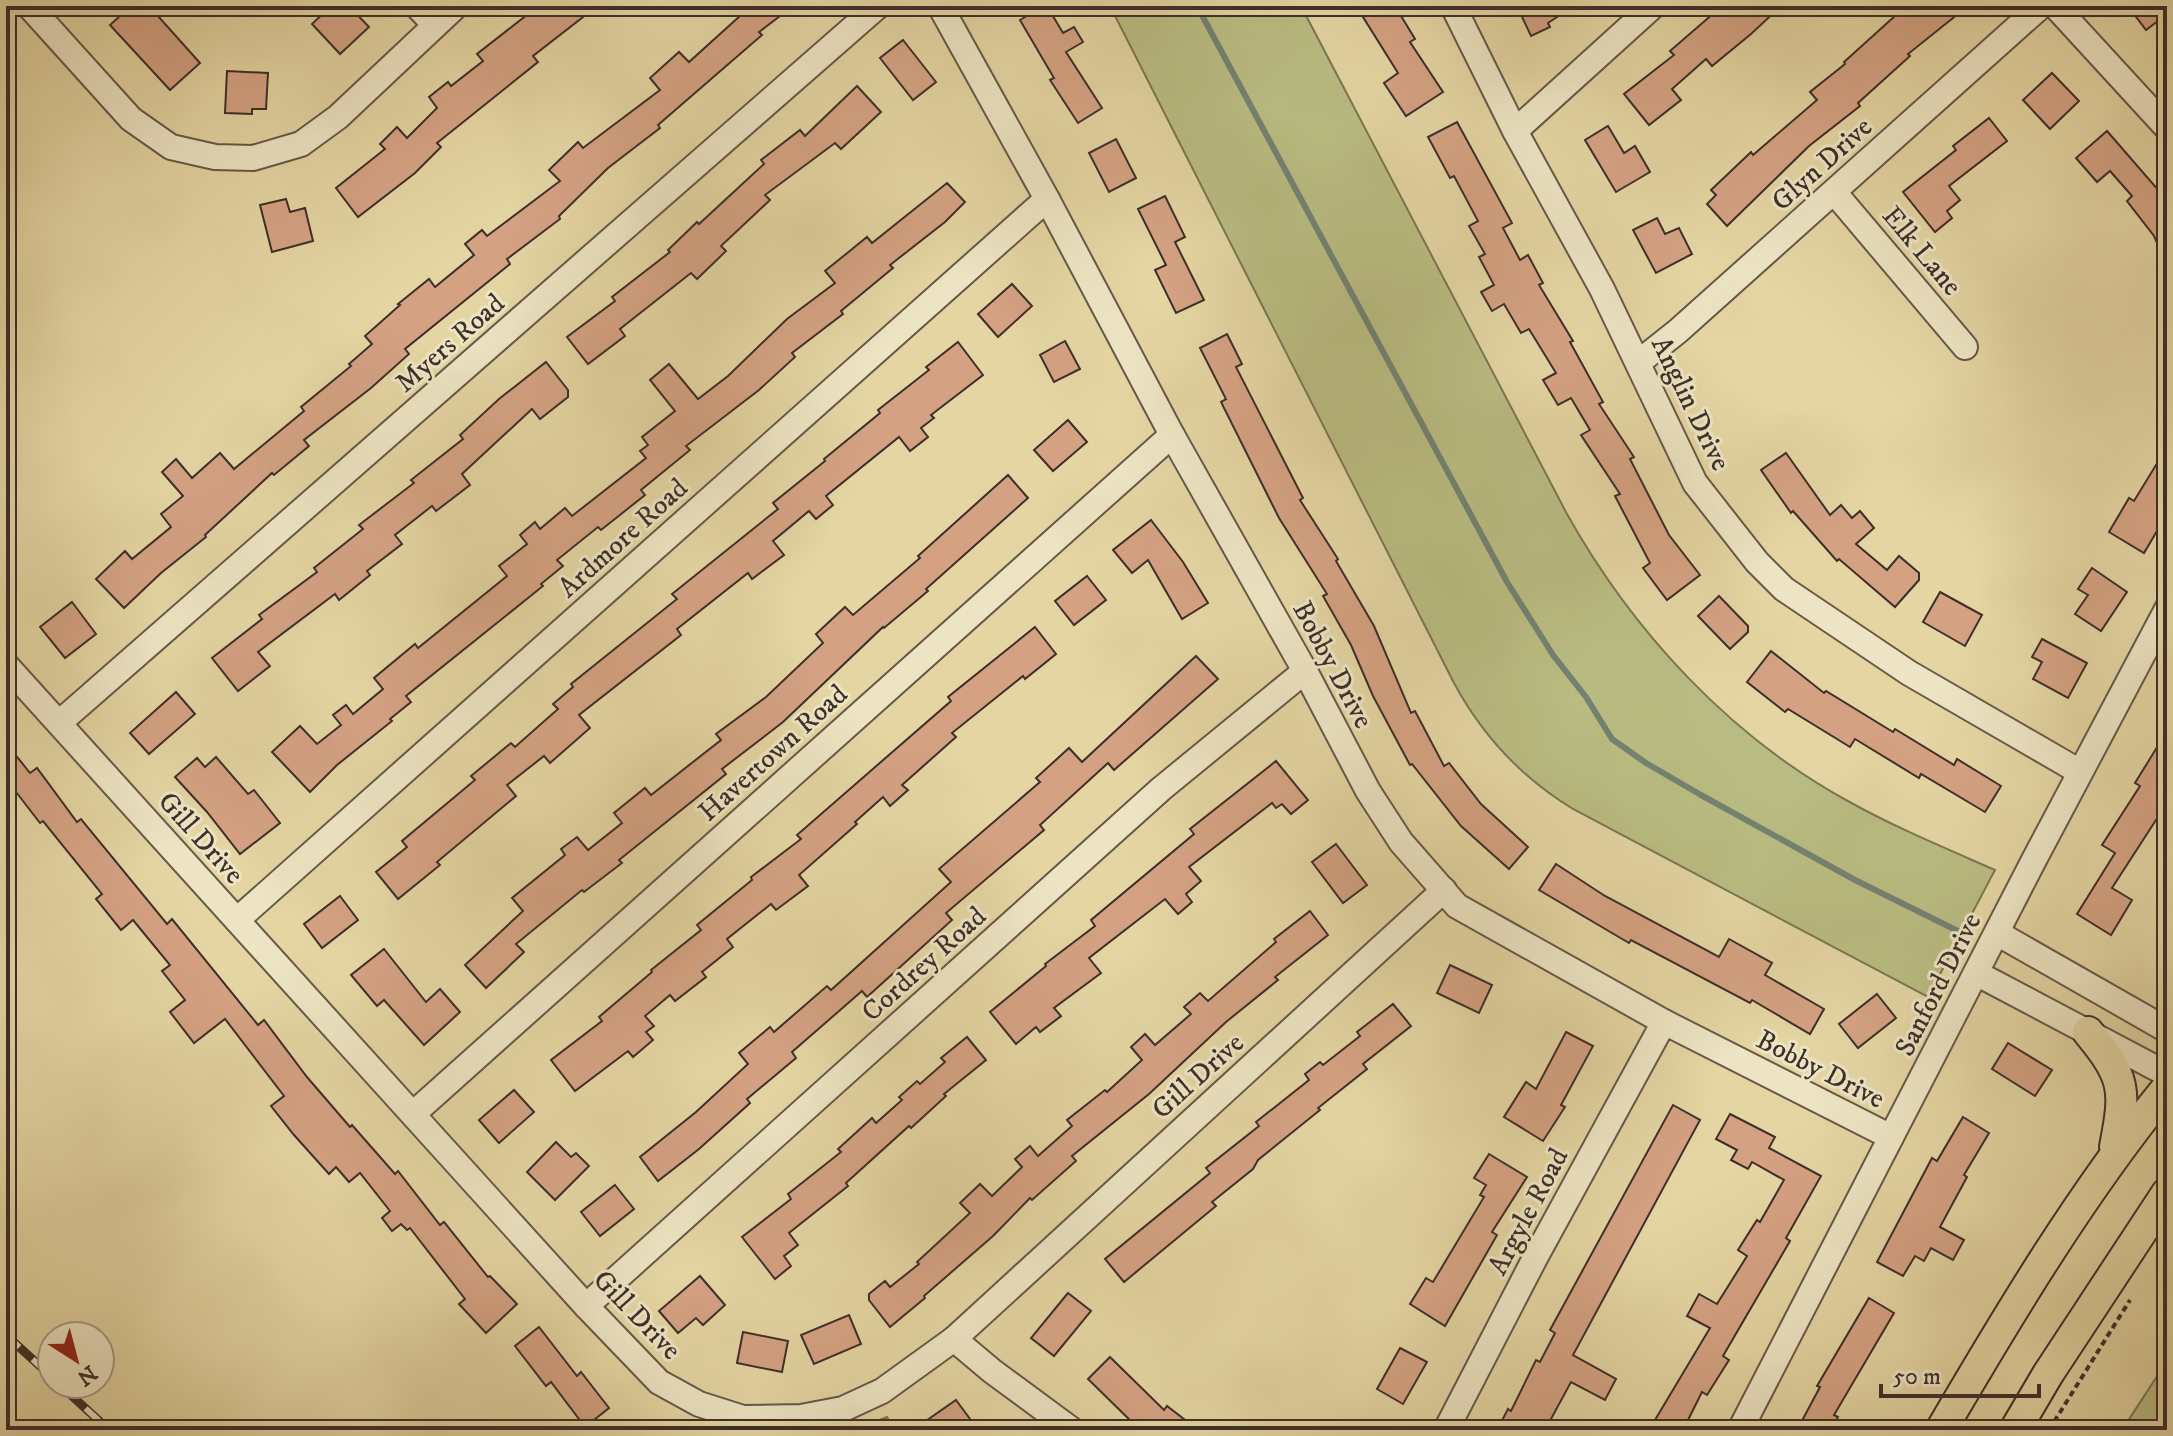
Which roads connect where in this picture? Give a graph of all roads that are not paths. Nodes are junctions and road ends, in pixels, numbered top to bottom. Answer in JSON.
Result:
{"nodes":[{"id":1,"x":29,"y":6,"type":"edge"},
{"id":2,"x":417,"y":6,"type":"edge"},
{"id":3,"x":456,"y":6,"type":"edge"},
{"id":4,"x":878,"y":6,"type":"edge"},
{"id":5,"x":940,"y":6,"type":"edge"},
{"id":6,"x":1453,"y":6,"type":"edge"},
{"id":7,"x":1653,"y":6,"type":"edge"},
{"id":8,"x":2041,"y":6,"type":"edge"},
{"id":9,"x":2055,"y":6,"type":"edge"},
{"id":10,"x":435,"y":25,"type":"junction"},
{"id":11,"x":2167,"y":128,"type":"edge"},
{"id":12,"x":1515,"y":131,"type":"junction"},
{"id":13,"x":1834,"y":192,"type":"junction"},
{"id":14,"x":1047,"y":199,"type":"junction"},
{"id":15,"x":1965,"y":347,"type":"dead end"},
{"id":16,"x":1639,"y":362,"type":"junction"},
{"id":17,"x":1172,"y":435,"type":"junction"},
{"id":18,"x":2167,"y":609,"type":"edge"},
{"id":19,"x":6,"y":665,"type":"edge"},
{"id":20,"x":1305,"y":671,"type":"junction"},
{"id":21,"x":59,"y":723,"type":"junction"},
{"id":22,"x":2080,"y":772,"type":"junction"},
{"id":23,"x":1444,"y":890,"type":"junction"},
{"id":24,"x":237,"y":920,"type":"junction"},
{"id":25,"x":1997,"y":933,"type":"junction"},
{"id":26,"x":1976,"y":973,"type":"junction"},
{"id":27,"x":1664,"y":1022,"type":"junction"},
{"id":28,"x":2167,"y":1030,"type":"edge"},
{"id":29,"x":2088,"y":1032,"type":"junction"},
{"id":30,"x":2167,"y":1074,"type":"edge"},
{"id":31,"x":2167,"y":1088,"type":"edge"},
{"id":32,"x":413,"y":1114,"type":"junction"},
{"id":33,"x":1891,"y":1137,"type":"junction"},
{"id":34,"x":2113,"y":1160,"type":"junction"},
{"id":35,"x":2167,"y":1193,"type":"edge"},
{"id":36,"x":586,"y":1306,"type":"junction"},
{"id":37,"x":954,"y":1339,"type":"junction"},
{"id":38,"x":1072,"y":1430,"type":"edge"},
{"id":39,"x":1446,"y":1430,"type":"edge"},
{"id":40,"x":1740,"y":1430,"type":"edge"},
{"id":41,"x":1941,"y":1430,"type":"edge"},
{"id":42,"x":2015,"y":1430,"type":"edge"}],
"edges":[{"from":1,"to":10,"type":"street"},
{"from":2,"to":10,"type":"street"},
{"from":3,"to":10,"type":"street"},
{"from":4,"to":21,"type":"street","name":"Myers Road"},
{"from":5,"to":14,"type":"street","name":"Bobby Drive"},
{"from":6,"to":12,"type":"street","name":"Anglin Drive"},
{"from":7,"to":12,"type":"street"},
{"from":8,"to":13,"type":"street","name":"Glyn Drive"},
{"from":9,"to":11,"type":"street"},
{"from":12,"to":16,"type":"street","name":"Anglin Drive"},
{"from":13,"to":15,"type":"street","name":"Elk Lane"},
{"from":13,"to":16,"type":"street","name":"Glyn Drive"},
{"from":14,"to":17,"type":"street","name":"Bobby Drive"},
{"from":14,"to":24,"type":"street","name":"Ardmore Road"},
{"from":16,"to":22,"type":"street","name":"Anglin Drive"},
{"from":17,"to":20,"type":"street","name":"Bobby Drive"},
{"from":17,"to":32,"type":"street","name":"Havertown Road"},
{"from":18,"to":22,"type":"street","name":"Sanford Drive"},
{"from":19,"to":21,"type":"street","name":"Gill Drive"},
{"from":20,"to":23,"type":"street","name":"Bobby Drive"},
{"from":20,"to":36,"type":"street","name":"Cordrey Road"},
{"from":21,"to":24,"type":"street","name":"Gill Drive"},
{"from":22,"to":25,"type":"street","name":"Sanford Drive"},
{"from":23,"to":27,"type":"street","name":"Bobby Drive"},
{"from":23,"to":37,"type":"street","name":"Gill Drive"},
{"from":24,"to":32,"type":"street","name":"Gill Drive"},
{"from":25,"to":26,"type":"street","name":"Sanford Drive"},
{"from":25,"to":28,"type":"street"},
{"from":26,"to":29,"type":"street"},
{"from":26,"to":33,"type":"street","name":"Sanford Drive"},
{"from":27,"to":33,"type":"street","name":"Bobby Drive"},
{"from":27,"to":39,"type":"street","name":"Argyle Road"},
{"from":29,"to":30,"type":"street"},
{"from":29,"to":34,"type":"main road"},
{"from":31,"to":34,"type":"main road"},
{"from":32,"to":36,"type":"street","name":"Gill Drive"},
{"from":33,"to":40,"type":"street","name":"Sanford Drive"},
{"from":34,"to":41,"type":"main road"},
{"from":35,"to":42,"type":"main road"},
{"from":36,"to":37,"type":"street","name":"Gill Drive"},
{"from":37,"to":38,"type":"street"}]}
